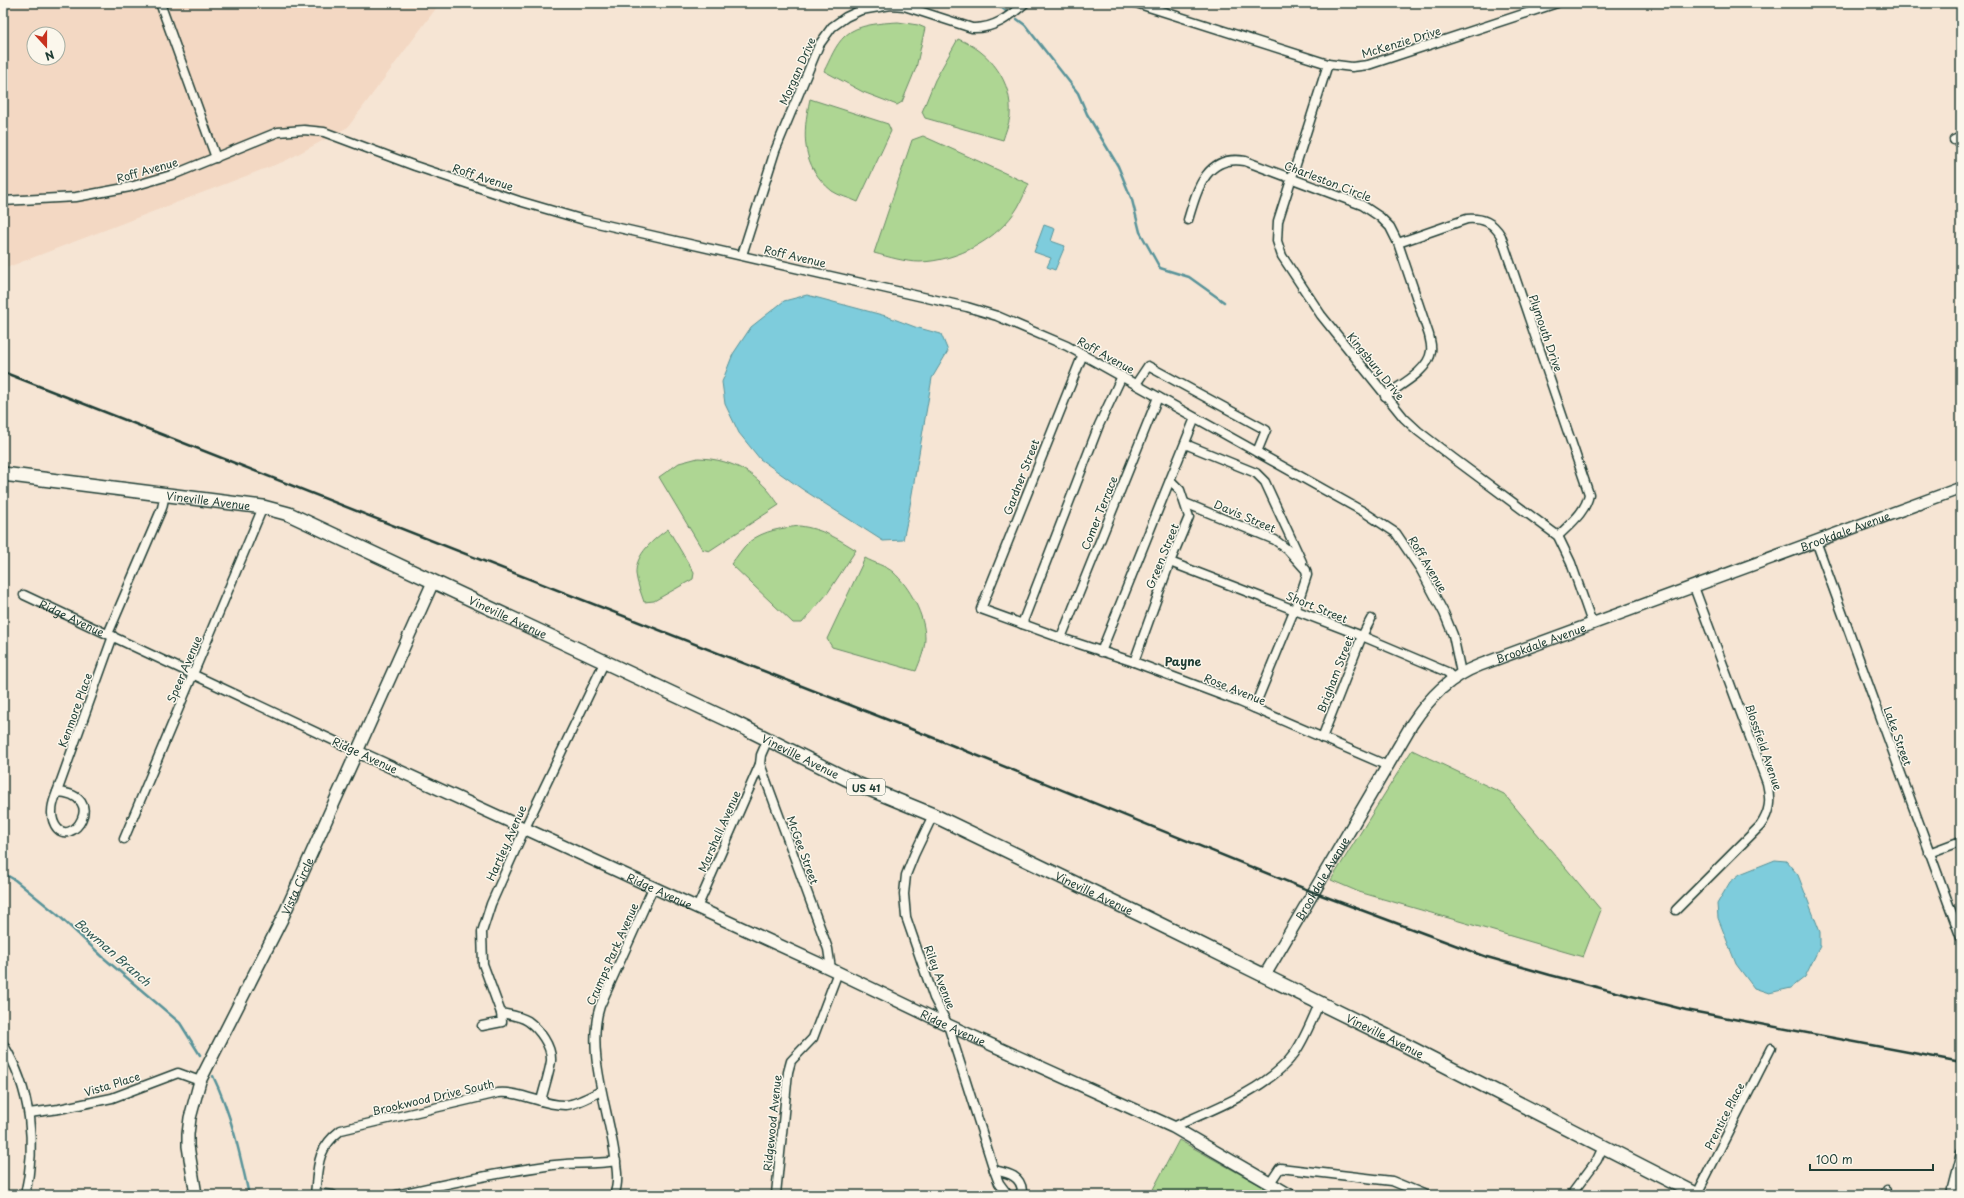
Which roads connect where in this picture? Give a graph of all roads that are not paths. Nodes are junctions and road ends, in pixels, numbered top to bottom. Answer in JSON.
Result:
{"nodes":[{"id":1,"x":160,"y":3,"type":"edge"},
{"id":2,"x":1025,"y":3,"type":"edge"},
{"id":3,"x":1136,"y":3,"type":"edge"},
{"id":4,"x":1557,"y":3,"type":"edge"},
{"id":5,"x":1328,"y":64,"type":"junction"},
{"id":6,"x":216,"y":158,"type":"junction"},
{"id":7,"x":1291,"y":179,"type":"junction"},
{"id":8,"x":3,"y":201,"type":"edge"},
{"id":9,"x":1188,"y":220,"type":"dead end"},
{"id":10,"x":1398,"y":243,"type":"junction"},
{"id":11,"x":742,"y":256,"type":"junction"},
{"id":12,"x":1083,"y":354,"type":"junction"},
{"id":13,"x":1122,"y":376,"type":"junction"},
{"id":14,"x":1136,"y":384,"type":"junction"},
{"id":15,"x":1385,"y":396,"type":"junction"},
{"id":16,"x":1158,"y":397,"type":"junction"},
{"id":17,"x":1195,"y":418,"type":"junction"},
{"id":18,"x":1185,"y":444,"type":"junction"},
{"id":19,"x":1257,"y":452,"type":"junction"},
{"id":20,"x":3,"y":474,"type":"edge"},
{"id":21,"x":1170,"y":480,"type":"junction"},
{"id":22,"x":1961,"y":488,"type":"edge"},
{"id":23,"x":165,"y":494,"type":"junction"},
{"id":24,"x":1185,"y":503,"type":"junction"},
{"id":25,"x":262,"y":507,"type":"junction"},
{"id":26,"x":1558,"y":536,"type":"junction"},
{"id":27,"x":1816,"y":541,"type":"junction"},
{"id":28,"x":1170,"y":562,"type":"junction"},
{"id":29,"x":1306,"y":570,"type":"junction"},
{"id":30,"x":433,"y":582,"type":"junction"},
{"id":31,"x":1694,"y":587,"type":"junction"},
{"id":32,"x":24,"y":595,"type":"dead end"},
{"id":33,"x":981,"y":609,"type":"joint"},
{"id":34,"x":1293,"y":610,"type":"junction"},
{"id":35,"x":1371,"y":619,"type":"dead end"},
{"id":36,"x":1592,"y":623,"type":"junction"},
{"id":37,"x":1022,"y":624,"type":"junction"},
{"id":38,"x":110,"y":635,"type":"junction"},
{"id":39,"x":1362,"y":636,"type":"junction"},
{"id":40,"x":1061,"y":638,"type":"junction"},
{"id":41,"x":1100,"y":652,"type":"junction"},
{"id":42,"x":1134,"y":662,"type":"junction"},
{"id":43,"x":604,"y":663,"type":"junction"},
{"id":44,"x":194,"y":674,"type":"junction"},
{"id":45,"x":1457,"y":676,"type":"junction"},
{"id":46,"x":1254,"y":708,"type":"junction"},
{"id":47,"x":1322,"y":738,"type":"junction"},
{"id":48,"x":768,"y":739,"type":"junction"},
{"id":49,"x":358,"y":752,"type":"junction"},
{"id":50,"x":760,"y":764,"type":"junction"},
{"id":51,"x":1388,"y":766,"type":"junction"},
{"id":52,"x":57,"y":792,"type":"junction"},
{"id":53,"x":933,"y":815,"type":"junction"},
{"id":54,"x":525,"y":828,"type":"junction"},
{"id":55,"x":124,"y":839,"type":"dead end"},
{"id":56,"x":1961,"y":841,"type":"edge"},
{"id":57,"x":1929,"y":853,"type":"junction"},
{"id":58,"x":653,"y":888,"type":"junction"},
{"id":59,"x":697,"y":908,"type":"junction"},
{"id":60,"x":1676,"y":910,"type":"dead end"},
{"id":61,"x":1961,"y":938,"type":"edge"},
{"id":62,"x":834,"y":971,"type":"junction"},
{"id":63,"x":1265,"y":975,"type":"junction"},
{"id":64,"x":1320,"y":1002,"type":"junction"},
{"id":65,"x":501,"y":1013,"type":"junction"},
{"id":66,"x":948,"y":1025,"type":"junction"},
{"id":67,"x":482,"y":1026,"type":"dead end"},
{"id":68,"x":3,"y":1044,"type":"edge"},
{"id":69,"x":1771,"y":1048,"type":"dead end"},
{"id":70,"x":200,"y":1081,"type":"junction"},
{"id":71,"x":601,"y":1091,"type":"junction"},
{"id":72,"x":541,"y":1101,"type":"junction"},
{"id":73,"x":29,"y":1113,"type":"junction"},
{"id":74,"x":1173,"y":1127,"type":"junction"},
{"id":75,"x":1603,"y":1147,"type":"junction"},
{"id":76,"x":1961,"y":1152,"type":"edge"},
{"id":77,"x":616,"y":1161,"type":"junction"},
{"id":78,"x":994,"y":1170,"type":"junction"},
{"id":79,"x":1270,"y":1184,"type":"junction"},
{"id":80,"x":1951,"y":1192,"type":"edge"},
{"id":81,"x":1961,"y":1192,"type":"edge"},
{"id":82,"x":315,"y":1194,"type":"edge"},
{"id":83,"x":25,"y":1195,"type":"edge"},
{"id":84,"x":196,"y":1195,"type":"edge"},
{"id":85,"x":333,"y":1195,"type":"edge"},
{"id":86,"x":396,"y":1195,"type":"edge"},
{"id":87,"x":614,"y":1195,"type":"edge"},
{"id":88,"x":776,"y":1195,"type":"edge"},
{"id":89,"x":1008,"y":1195,"type":"edge"},
{"id":90,"x":1018,"y":1195,"type":"edge"},
{"id":91,"x":1290,"y":1195,"type":"edge"},
{"id":92,"x":1426,"y":1195,"type":"edge"},
{"id":93,"x":1572,"y":1195,"type":"edge"},
{"id":94,"x":1698,"y":1195,"type":"edge"}],
"edges":[{"from":1,"to":6,"type":"street"},
{"from":2,"to":11,"type":"street","name":"Morgan Drive"},
{"from":3,"to":5,"type":"street","name":"McKenzie Drive"},
{"from":4,"to":5,"type":"street","name":"McKenzie Drive"},
{"from":5,"to":7,"type":"street","name":"Kingsbury Drive"},
{"from":6,"to":8,"type":"street","name":"Roff Avenue"},
{"from":6,"to":11,"type":"street","name":"Roff Avenue"},
{"from":7,"to":9,"type":"street","name":"Charleston Circle"},
{"from":7,"to":10,"type":"street","name":"Charleston Circle"},
{"from":7,"to":15,"type":"street","name":"Kingsbury Drive"},
{"from":10,"to":15,"type":"street","name":"Charleston Circle"},
{"from":10,"to":26,"type":"street","name":"Plymouth Drive"},
{"from":11,"to":12,"type":"street","name":"Roff Avenue"},
{"from":12,"to":13,"type":"street","name":"Roff Avenue"},
{"from":12,"to":33,"type":"street","name":"Gardner Street"},
{"from":13,"to":14,"type":"street","name":"Roff Avenue"},
{"from":13,"to":37,"type":"street"},
{"from":14,"to":16,"type":"street","name":"Roff Avenue"},
{"from":14,"to":19,"type":"street"},
{"from":15,"to":26,"type":"street","name":"Kingsbury Drive"},
{"from":16,"to":17,"type":"street","name":"Roff Avenue"},
{"from":16,"to":40,"type":"street","name":"Comer Terrace"},
{"from":17,"to":18,"type":"street"},
{"from":17,"to":19,"type":"street","name":"Roff Avenue"},
{"from":18,"to":21,"type":"street"},
{"from":18,"to":29,"type":"street"},
{"from":19,"to":45,"type":"street","name":"Roff Avenue"},
{"from":20,"to":23,"type":"main road","name":"Vineville Avenue","number":"US 41"},
{"from":21,"to":24,"type":"street","name":"Green Street"},
{"from":21,"to":41,"type":"street"},
{"from":22,"to":27,"type":"street","name":"Brookdale Avenue"},
{"from":23,"to":25,"type":"main road","name":"Vineville Avenue","number":"US 41"},
{"from":23,"to":38,"type":"street","name":"Kenmore Place"},
{"from":24,"to":28,"type":"street","name":"Green Street"},
{"from":24,"to":29,"type":"street","name":"Davis Street"},
{"from":25,"to":30,"type":"main road","name":"Vineville Avenue","number":"US 41"},
{"from":25,"to":44,"type":"street","name":"Speer Avenue"},
{"from":26,"to":36,"type":"street","name":"Kingsbury Drive"},
{"from":27,"to":31,"type":"street","name":"Brookdale Avenue"},
{"from":27,"to":57,"type":"street","name":"Lake Street"},
{"from":28,"to":34,"type":"street","name":"Short Street"},
{"from":28,"to":42,"type":"street","name":"Green Street"},
{"from":29,"to":34,"type":"street"},
{"from":30,"to":43,"type":"main road","name":"Vineville Avenue","number":"US 41"},
{"from":30,"to":49,"type":"street","name":"Vista Circle"},
{"from":31,"to":36,"type":"street","name":"Brookdale Avenue"},
{"from":31,"to":60,"type":"street","name":"Blossfield Avenue"},
{"from":32,"to":38,"type":"street","name":"Ridge Avenue"},
{"from":33,"to":37,"type":"street","name":"Rose Avenue"},
{"from":34,"to":39,"type":"street","name":"Short Street"},
{"from":34,"to":46,"type":"street"},
{"from":35,"to":39,"type":"street","name":"Brigham Street"},
{"from":36,"to":45,"type":"street","name":"Brookdale Avenue"},
{"from":37,"to":40,"type":"street","name":"Rose Avenue"},
{"from":38,"to":44,"type":"street","name":"Ridge Avenue"},
{"from":38,"to":52,"type":"street","name":"Kenmore Place"},
{"from":39,"to":45,"type":"street","name":"Short Street"},
{"from":39,"to":47,"type":"street","name":"Brigham Street"},
{"from":40,"to":41,"type":"street","name":"Rose Avenue"},
{"from":41,"to":42,"type":"street","name":"Rose Avenue"},
{"from":42,"to":46,"type":"street","name":"Rose Avenue"},
{"from":43,"to":48,"type":"main road","name":"Vineville Avenue","number":"US 41"},
{"from":43,"to":54,"type":"street","name":"Hartley Avenue"},
{"from":44,"to":49,"type":"street","name":"Ridge Avenue"},
{"from":44,"to":55,"type":"street","name":"Speer Avenue"},
{"from":45,"to":51,"type":"street","name":"Brookdale Avenue"},
{"from":46,"to":47,"type":"street","name":"Rose Avenue"},
{"from":47,"to":51,"type":"street","name":"Rose Avenue"},
{"from":48,"to":50,"type":"street"},
{"from":48,"to":53,"type":"main road","name":"Vineville Avenue","number":"US 41"},
{"from":49,"to":54,"type":"street","name":"Ridge Avenue"},
{"from":49,"to":70,"type":"street","name":"Vista Circle"},
{"from":50,"to":59,"type":"street","name":"Marshall Avenue"},
{"from":50,"to":62,"type":"street","name":"McGee Street"},
{"from":51,"to":63,"type":"street","name":"Brookdale Avenue"},
{"from":52,"to":52,"type":"street"},
{"from":53,"to":63,"type":"main road","name":"Vineville Avenue","number":"US 41"},
{"from":53,"to":66,"type":"street","name":"Riley Avenue"},
{"from":54,"to":58,"type":"street","name":"Ridge Avenue"},
{"from":54,"to":65,"type":"street","name":"Hartley Avenue"},
{"from":56,"to":57,"type":"street"},
{"from":57,"to":61,"type":"street","name":"Lake Street"},
{"from":58,"to":59,"type":"street","name":"Ridge Avenue"},
{"from":58,"to":71,"type":"street","name":"Crumps Park Avenue"},
{"from":59,"to":62,"type":"street","name":"Ridge Avenue"},
{"from":62,"to":66,"type":"street","name":"Ridge Avenue"},
{"from":62,"to":88,"type":"street","name":"Ridgewood Avenue"},
{"from":63,"to":64,"type":"main road","name":"Vineville Avenue","number":"US 41"},
{"from":64,"to":74,"type":"street"},
{"from":64,"to":75,"type":"main road","name":"Vineville Avenue","number":"US 41"},
{"from":65,"to":67,"type":"street"},
{"from":65,"to":72,"type":"street"},
{"from":66,"to":74,"type":"street","name":"Ridge Avenue"},
{"from":66,"to":78,"type":"street","name":"Riley Avenue"},
{"from":68,"to":73,"type":"street"},
{"from":69,"to":94,"type":"street","name":"Prentice Place"},
{"from":70,"to":73,"type":"street","name":"Vista Place"},
{"from":70,"to":84,"type":"street","name":"Vista Circle"},
{"from":71,"to":72,"type":"street","name":"Brookwood Drive South"},
{"from":71,"to":77,"type":"street","name":"Crumps Park Avenue"},
{"from":72,"to":82,"type":"street","name":"Brookwood Drive South"},
{"from":73,"to":83,"type":"street"},
{"from":74,"to":79,"type":"street","name":"Ridge Avenue"},
{"from":75,"to":93,"type":"street"},
{"from":75,"to":94,"type":"main road","name":"Vineville Avenue","number":"US 41"},
{"from":76,"to":80,"type":"street"},
{"from":77,"to":86,"type":"street"},
{"from":77,"to":87,"type":"street","name":"Crumps Park Avenue"},
{"from":78,"to":89,"type":"street","name":"Riley Avenue"},
{"from":78,"to":90,"type":"street"},
{"from":79,"to":91,"type":"street","name":"Ridge Avenue"},
{"from":79,"to":92,"type":"street"},
{"from":80,"to":81,"type":"street"},
{"from":82,"to":85,"type":"street"}]}
